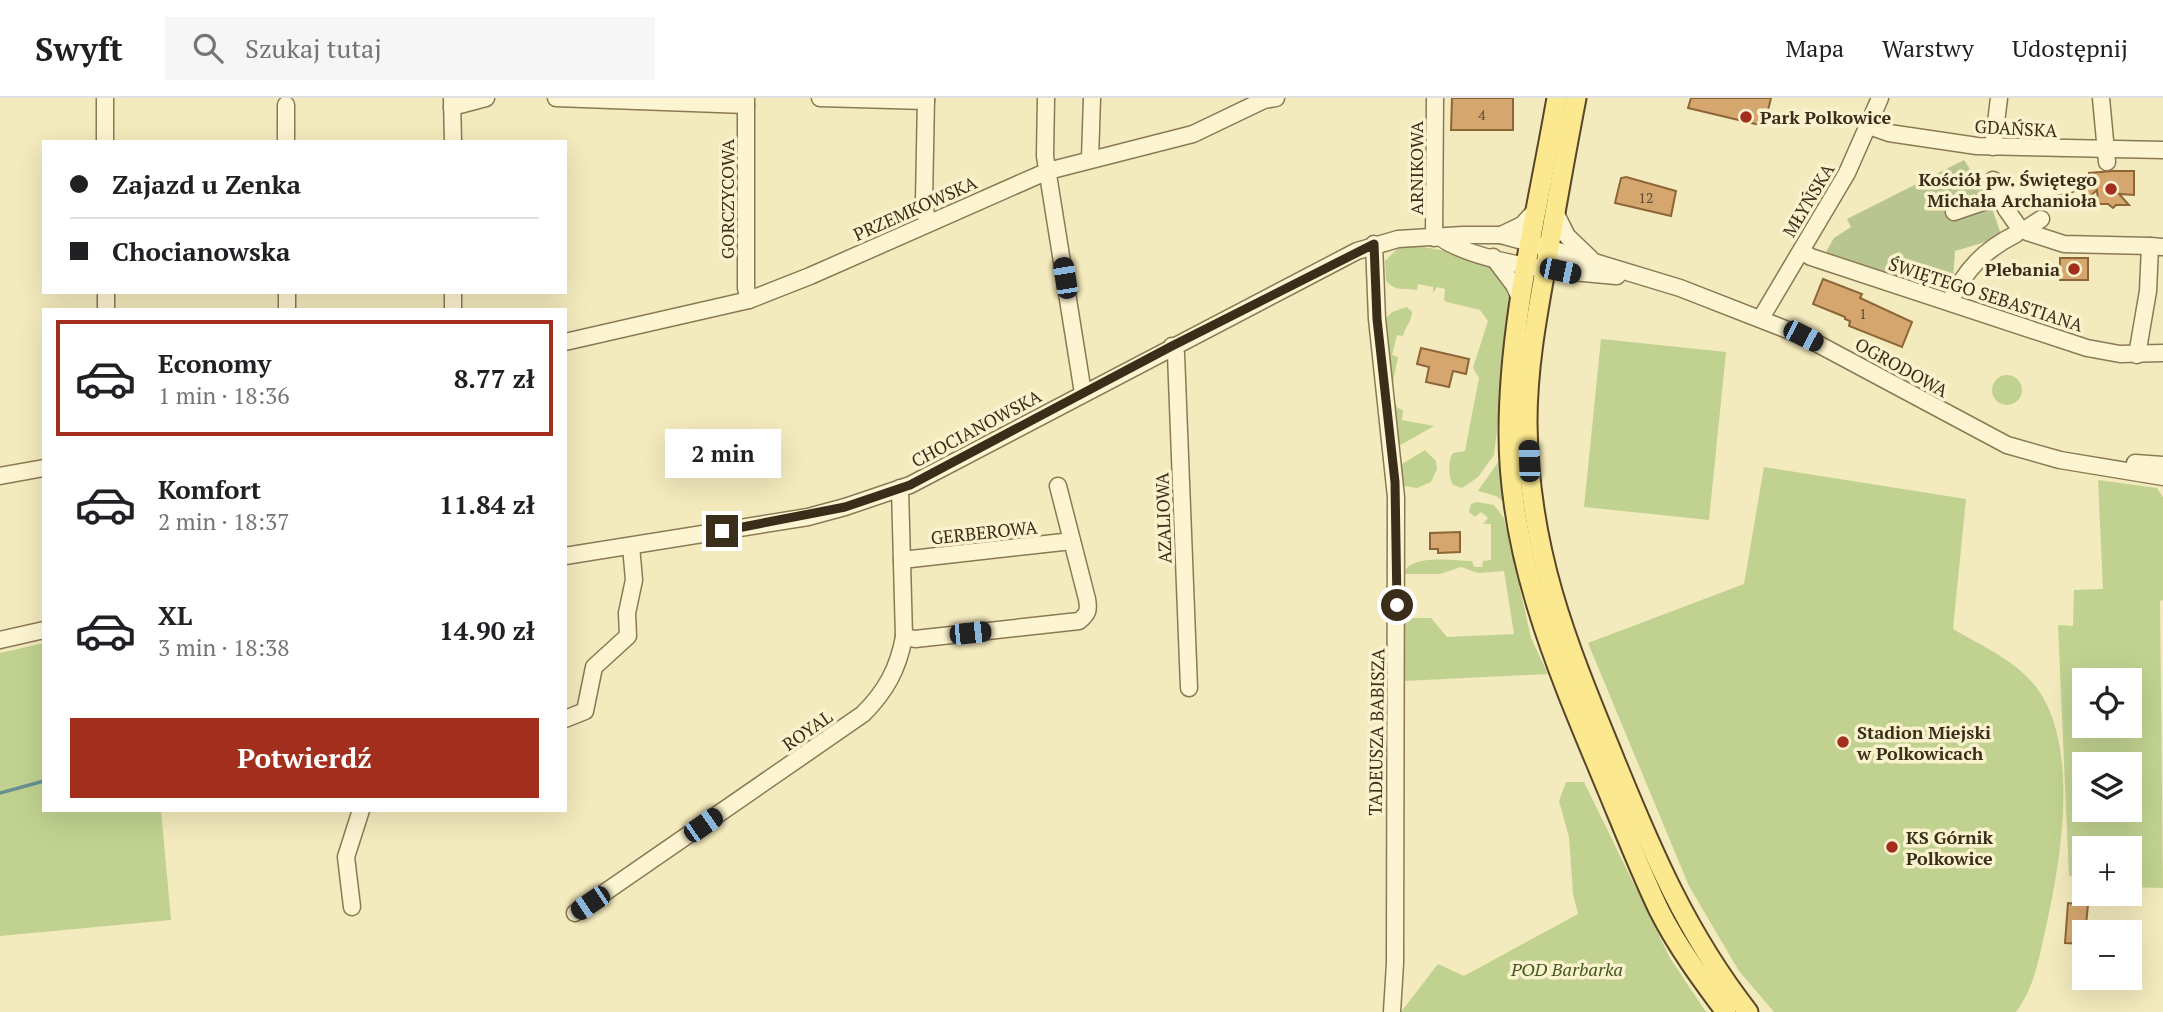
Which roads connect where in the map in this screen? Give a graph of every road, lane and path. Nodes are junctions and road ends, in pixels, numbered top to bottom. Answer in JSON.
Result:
{"nodes":[{"id":1,"x":105,"y":98,"type":"edge"},
{"id":2,"x":486,"y":98,"type":"edge"},
{"id":3,"x":556,"y":98,"type":"edge"},
{"id":4,"x":820,"y":98,"type":"edge"},
{"id":5,"x":1046,"y":98,"type":"edge"},
{"id":6,"x":1092,"y":98,"type":"edge"},
{"id":7,"x":1276,"y":98,"type":"edge"},
{"id":8,"x":1435,"y":98,"type":"edge"},
{"id":9,"x":1557,"y":98,"type":"edge"},
{"id":10,"x":1576,"y":98,"type":"edge"},
{"id":11,"x":1880,"y":98,"type":"edge"},
{"id":12,"x":1999,"y":98,"type":"edge"},
{"id":13,"x":2101,"y":98,"type":"edge"},
{"id":14,"x":926,"y":99,"type":"edge"},
{"id":15,"x":746,"y":102,"type":"edge"},
{"id":16,"x":452,"y":103,"type":"edge"},
{"id":17,"x":286,"y":105,"type":"dead end"},
{"id":18,"x":1869,"y":126,"type":"junction"},
{"id":19,"x":105,"y":140,"type":"edge"},
{"id":20,"x":286,"y":140,"type":"edge"},
{"id":21,"x":453,"y":140,"type":"edge"},
{"id":22,"x":1993,"y":147,"type":"junction"},
{"id":23,"x":2163,"y":150,"type":"edge"},
{"id":24,"x":2106,"y":156,"type":"junction"},
{"id":25,"x":1090,"y":159,"type":"junction"},
{"id":26,"x":1048,"y":171,"type":"junction"},
{"id":27,"x":1993,"y":180,"type":"dead end"},
{"id":28,"x":2070,"y":184,"type":"dead end"},
{"id":29,"x":2002,"y":197,"type":"junction"},
{"id":30,"x":1546,"y":210,"type":"junction"},
{"id":31,"x":1954,"y":212,"type":"dead end"},
{"id":32,"x":2041,"y":219,"type":"dead end"},
{"id":33,"x":927,"y":223,"type":"junction"},
{"id":34,"x":2022,"y":230,"type":"junction"},
{"id":35,"x":1500,"y":236,"type":"junction"},
{"id":36,"x":1438,"y":238,"type":"junction"},
{"id":37,"x":1374,"y":244,"type":"junction"},
{"id":38,"x":2157,"y":247,"type":"edge"},
{"id":39,"x":1801,"y":251,"type":"junction"},
{"id":40,"x":1538,"y":256,"type":"junction"},
{"id":41,"x":1493,"y":257,"type":"junction"},
{"id":42,"x":1595,"y":262,"type":"junction"},
{"id":43,"x":1576,"y":274,"type":"junction"},
{"id":44,"x":1644,"y":278,"type":"junction"},
{"id":45,"x":1540,"y":295,"type":"junction"},
{"id":46,"x":749,"y":300,"type":"junction"},
{"id":47,"x":1521,"y":300,"type":"junction"},
{"id":48,"x":1950,"y":302,"type":"junction"},
{"id":49,"x":1761,"y":318,"type":"junction"},
{"id":50,"x":567,"y":342,"type":"edge"},
{"id":51,"x":1172,"y":346,"type":"junction"},
{"id":52,"x":2163,"y":353,"type":"edge"},
{"id":53,"x":2137,"y":355,"type":"junction"},
{"id":54,"x":1083,"y":393,"type":"junction"},
{"id":55,"x":2105,"y":465,"type":"junction"},
{"id":56,"x":2163,"y":465,"type":"edge"},
{"id":57,"x":42,"y":468,"type":"edge"},
{"id":58,"x":0,"y":477,"type":"edge"},
{"id":59,"x":2163,"y":477,"type":"edge"},
{"id":60,"x":1058,"y":486,"type":"dead end"},
{"id":61,"x":900,"y":488,"type":"junction"},
{"id":62,"x":1072,"y":541,"type":"junction"},
{"id":63,"x":631,"y":546,"type":"junction"},
{"id":64,"x":567,"y":556,"type":"edge"},
{"id":65,"x":902,"y":559,"type":"junction"},
{"id":66,"x":42,"y":630,"type":"edge"},
{"id":67,"x":904,"y":637,"type":"junction"},
{"id":68,"x":0,"y":640,"type":"edge"},
{"id":69,"x":1189,"y":688,"type":"dead end"},
{"id":70,"x":567,"y":718,"type":"edge"},
{"id":71,"x":360,"y":812,"type":"edge"},
{"id":72,"x":352,"y":907,"type":"dead end"},
{"id":73,"x":575,"y":913,"type":"dead end"},
{"id":74,"x":1392,"y":1012,"type":"edge"},
{"id":75,"x":1726,"y":1012,"type":"edge"},
{"id":76,"x":1748,"y":1012,"type":"edge"}],
"edges":[{"from":1,"to":19,"type":"street"},
{"from":2,"to":16,"type":"street"},
{"from":3,"to":15,"type":"street"},
{"from":4,"to":14,"type":"street"},
{"from":5,"to":26,"type":"street"},
{"from":6,"to":25,"type":"street"},
{"from":7,"to":25,"type":"street","name":"PRZEMKOWSKA"},
{"from":8,"to":36,"type":"street","name":"ARNIKOWA"},
{"from":9,"to":30,"type":"main road"},
{"from":10,"to":30,"type":"main road"},
{"from":11,"to":18,"type":"street","name":"MŁYŃSKA"},
{"from":12,"to":22,"type":"street"},
{"from":13,"to":24,"type":"street"},
{"from":14,"to":33,"type":"street"},
{"from":15,"to":46,"type":"street","name":"GORCZYCOWA"},
{"from":16,"to":21,"type":"street"},
{"from":17,"to":20,"type":"street"},
{"from":18,"to":22,"type":"street","name":"GDAŃSKA"},
{"from":18,"to":39,"type":"street","name":"MŁYŃSKA"},
{"from":22,"to":24,"type":"street","name":"GDAŃSKA"},
{"from":23,"to":24,"type":"street","name":"GDAŃSKA"},
{"from":25,"to":26,"type":"street","name":"PRZEMKOWSKA"},
{"from":26,"to":33,"type":"street","name":"PRZEMKOWSKA"},
{"from":26,"to":54,"type":"street"},
{"from":27,"to":29,"type":"street"},
{"from":28,"to":29,"type":"street"},
{"from":29,"to":31,"type":"street"},
{"from":29,"to":34,"type":"street"},
{"from":30,"to":35,"type":"street"},
{"from":30,"to":40,"type":"main road"},
{"from":30,"to":42,"type":"street"},
{"from":32,"to":34,"type":"street"},
{"from":33,"to":46,"type":"street","name":"PRZEMKOWSKA"},
{"from":34,"to":38,"type":"street"},
{"from":34,"to":48,"type":"street"},
{"from":35,"to":36,"type":"street"},
{"from":35,"to":40,"type":"street"},
{"from":36,"to":37,"type":"street"},
{"from":36,"to":41,"type":"street"},
{"from":37,"to":51,"type":"street","name":"CHOCIANOWSKA"},
{"from":37,"to":74,"type":"street","name":"TADEUSZA BABISZA"},
{"from":38,"to":53,"type":"street"},
{"from":39,"to":48,"type":"street","name":"ŚWIĘTEGO SEBASTIANA"},
{"from":39,"to":49,"type":"street","name":"MŁYŃSKA"},
{"from":40,"to":41,"type":"street"},
{"from":40,"to":42,"type":"street","name":"OGRODOWA"},
{"from":40,"to":43,"type":"street","name":"OGRODOWA"},
{"from":40,"to":45,"type":"main road"},
{"from":40,"to":47,"type":"main road"},
{"from":41,"to":47,"type":"street"},
{"from":42,"to":44,"type":"street","name":"OGRODOWA"},
{"from":43,"to":44,"type":"street","name":"OGRODOWA"},
{"from":43,"to":45,"type":"street"},
{"from":44,"to":49,"type":"street","name":"OGRODOWA"},
{"from":45,"to":76,"type":"main road"},
{"from":46,"to":50,"type":"street","name":"PRZEMKOWSKA"},
{"from":47,"to":75,"type":"main road"},
{"from":48,"to":53,"type":"street","name":"ŚWIĘTEGO SEBASTIANA"},
{"from":49,"to":55,"type":"street","name":"OGRODOWA"},
{"from":51,"to":54,"type":"street","name":"CHOCIANOWSKA"},
{"from":51,"to":69,"type":"street","name":"AZALIOWA"},
{"from":52,"to":53,"type":"street","name":"ŚWIĘTEGO SEBASTIANA"},
{"from":54,"to":61,"type":"street","name":"CHOCIANOWSKA"},
{"from":55,"to":56,"type":"street","name":"OGRODOWA"},
{"from":55,"to":59,"type":"street","name":"OGRODOWA"},
{"from":57,"to":58,"type":"street"},
{"from":60,"to":62,"type":"street"},
{"from":61,"to":63,"type":"street","name":"CHOCIANOWSKA"},
{"from":61,"to":65,"type":"street","name":"ROYAL"},
{"from":62,"to":65,"type":"street","name":"GERBEROWA"},
{"from":62,"to":67,"type":"street"},
{"from":63,"to":64,"type":"street","name":"CHOCIANOWSKA"},
{"from":63,"to":70,"type":"street"},
{"from":65,"to":67,"type":"street","name":"ROYAL"},
{"from":66,"to":68,"type":"street"},
{"from":67,"to":73,"type":"street","name":"ROYAL"},
{"from":71,"to":72,"type":"street"}]}
